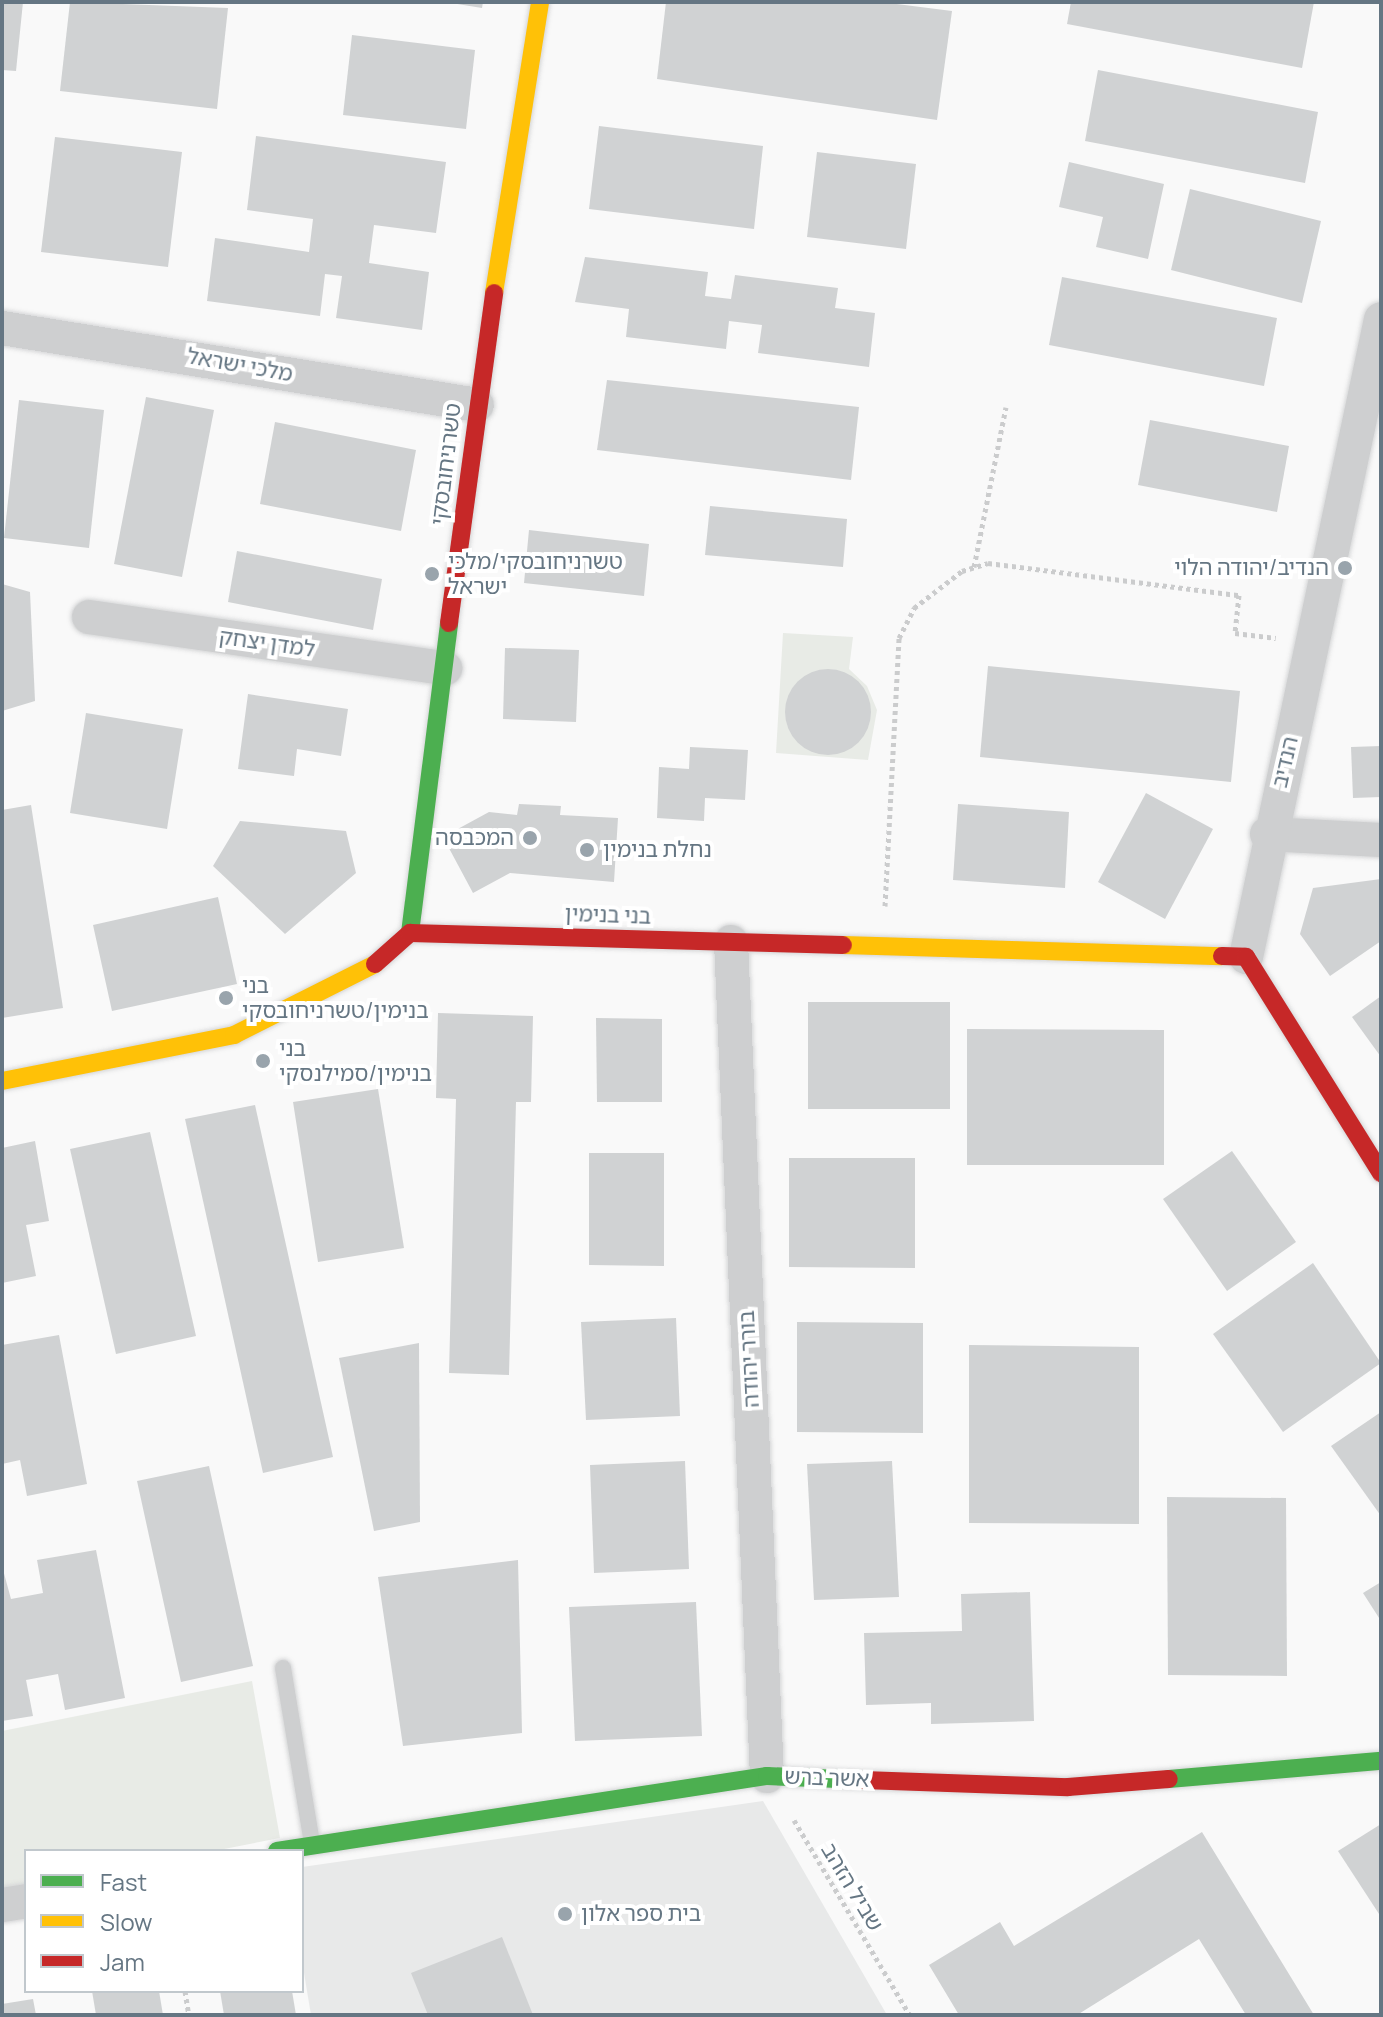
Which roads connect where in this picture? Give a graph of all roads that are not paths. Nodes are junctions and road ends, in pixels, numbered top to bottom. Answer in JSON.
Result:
{"nodes":[{"id":1,"x":540,"y":2,"type":"edge"},
{"id":2,"x":1381,"y":319,"type":"edge"},
{"id":3,"x":2,"y":328,"type":"edge"},
{"id":4,"x":477,"y":405,"type":"junction"},
{"id":5,"x":89,"y":617,"type":"dead end"},
{"id":6,"x":445,"y":668,"type":"junction"},
{"id":7,"x":1267,"y":834,"type":"junction"},
{"id":8,"x":1381,"y":840,"type":"edge"},
{"id":9,"x":410,"y":933,"type":"junction"},
{"id":10,"x":731,"y":942,"type":"junction"},
{"id":11,"x":1246,"y":957,"type":"junction"},
{"id":12,"x":2,"y":1081,"type":"edge"},
{"id":13,"x":1381,"y":1173,"type":"edge"},
{"id":14,"x":283,"y":1668,"type":"dead end"},
{"id":15,"x":1381,"y":1761,"type":"edge"},
{"id":16,"x":767,"y":1776,"type":"junction"},
{"id":17,"x":312,"y":1844,"type":"junction"},
{"id":18,"x":287,"y":1849,"type":"edge"},
{"id":19,"x":24,"y":1901,"type":"edge"},
{"id":20,"x":2,"y":1905,"type":"edge"}],
"edges":[{"from":1,"to":4,"type":"street","name":"טשרניחובסקי"},
{"from":2,"to":7,"type":"street","name":"הנדיב"},
{"from":3,"to":4,"type":"street","name":"מלכי ישראל"},
{"from":4,"to":6,"type":"street","name":"טשרניחובסקי"},
{"from":5,"to":6,"type":"street","name":"למדן יצחק"},
{"from":6,"to":9,"type":"street","name":"טשרניחובסקי"},
{"from":7,"to":8,"type":"street"},
{"from":7,"to":11,"type":"street","name":"הנדיב"},
{"from":9,"to":10,"type":"street","name":"בני בנימין"},
{"from":9,"to":12,"type":"street"},
{"from":10,"to":11,"type":"street","name":"בני בנימין"},
{"from":10,"to":16,"type":"street","name":"בורר יהודה"},
{"from":11,"to":13,"type":"street"},
{"from":14,"to":17,"type":"lane"},
{"from":15,"to":16,"type":"street","name":"אשר ברש"},
{"from":16,"to":17,"type":"street","name":"אשר ברש"},
{"from":17,"to":18,"type":"street","name":"אשר ברש"},
{"from":19,"to":20,"type":"street"}]}
